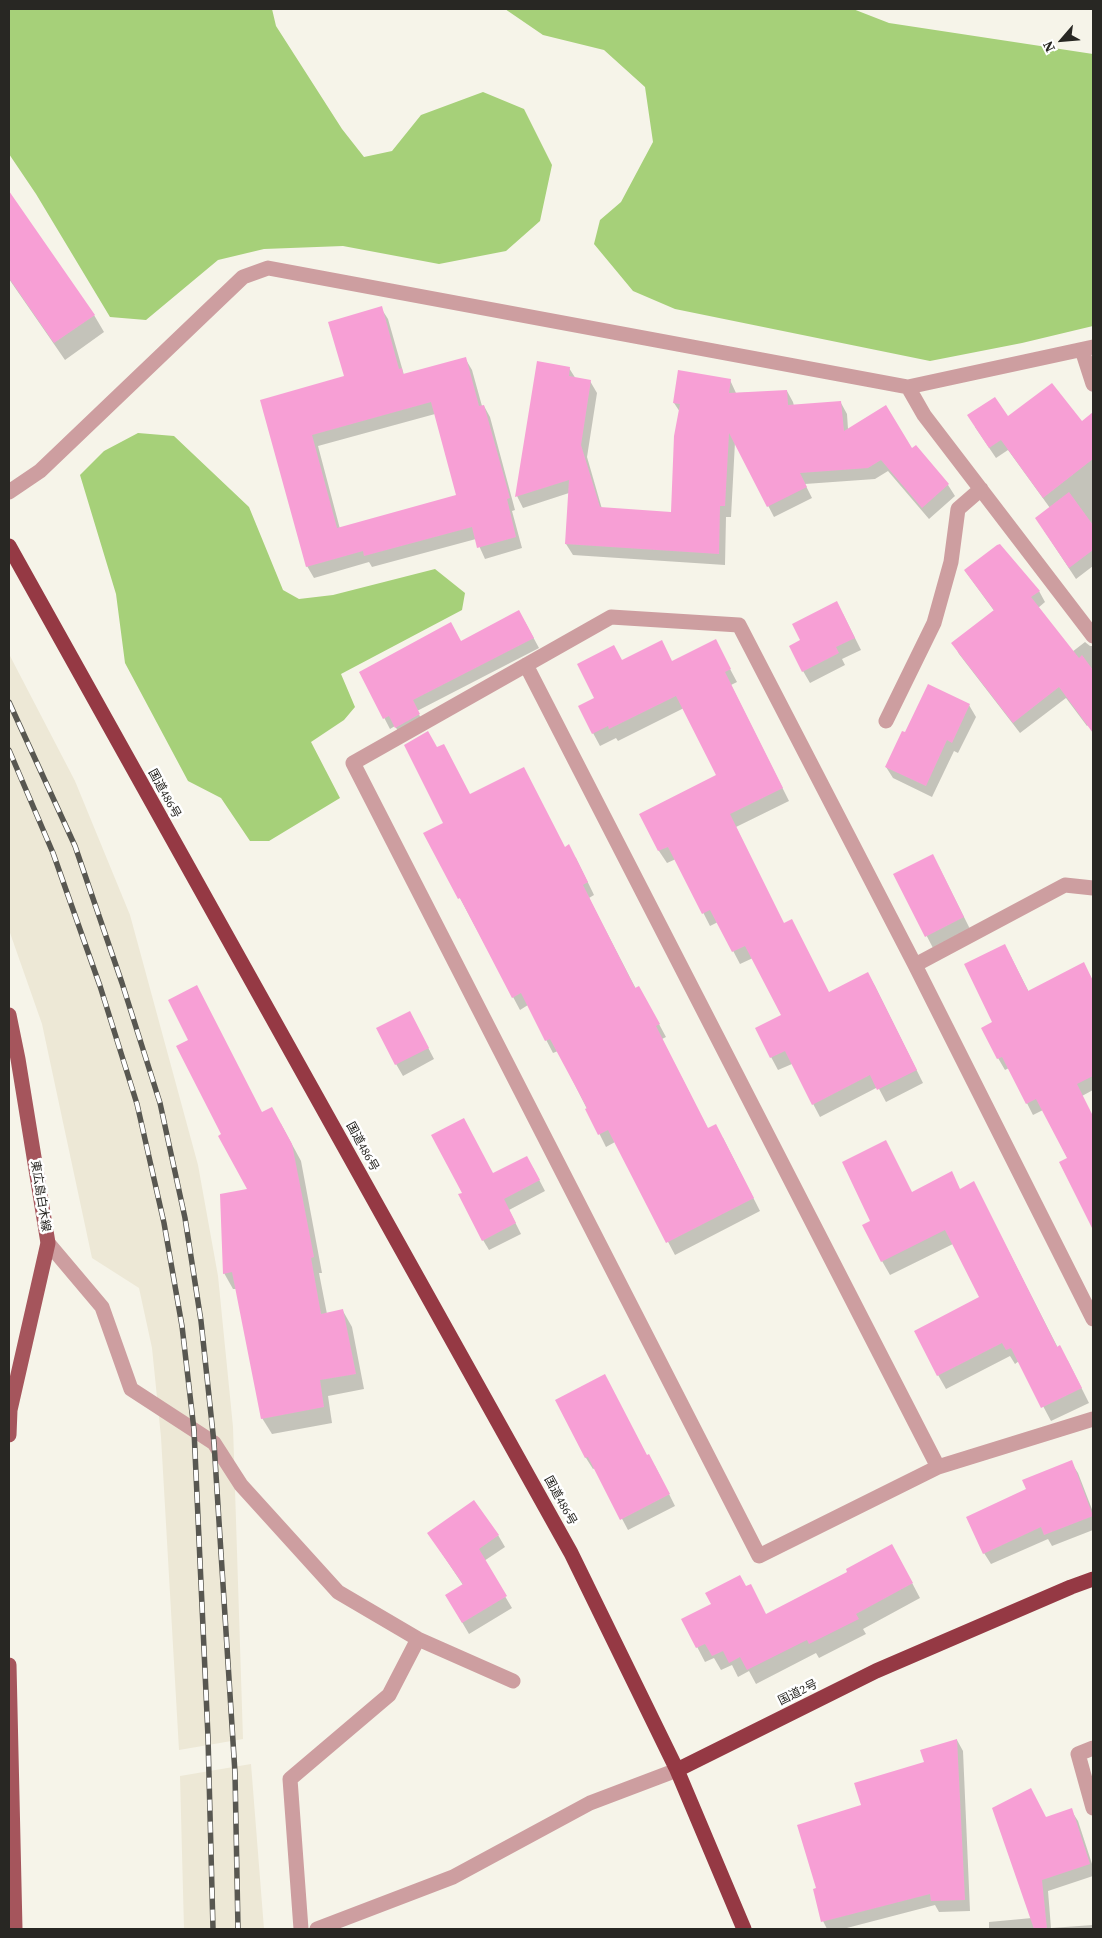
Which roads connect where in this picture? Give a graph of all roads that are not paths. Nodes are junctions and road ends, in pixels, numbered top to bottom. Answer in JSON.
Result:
{"nodes":[{"id":1,"x":1088,"y":349,"type":"edge"},
{"id":2,"x":1093,"y":384,"type":"edge"},
{"id":3,"x":908,"y":387,"type":"junction"},
{"id":4,"x":981,"y":489,"type":"junction"},
{"id":5,"x":9,"y":492,"type":"edge"},
{"id":6,"x":9,"y":546,"type":"edge"},
{"id":7,"x":1093,"y":636,"type":"edge"},
{"id":8,"x":526,"y":665,"type":"junction"},
{"id":9,"x":886,"y":721,"type":"dead end"},
{"id":10,"x":1093,"y":888,"type":"edge"},
{"id":11,"x":915,"y":965,"type":"junction"},
{"id":12,"x":9,"y":1014,"type":"edge"},
{"id":13,"x":48,"y":1243,"type":"junction"},
{"id":14,"x":1093,"y":1319,"type":"edge"},
{"id":15,"x":1093,"y":1420,"type":"edge"},
{"id":16,"x":9,"y":1435,"type":"edge"},
{"id":17,"x":938,"y":1467,"type":"junction"},
{"id":18,"x":1093,"y":1579,"type":"edge"},
{"id":19,"x":418,"y":1639,"type":"junction"},
{"id":20,"x":9,"y":1665,"type":"edge"},
{"id":21,"x":513,"y":1680,"type":"dead end"},
{"id":22,"x":1093,"y":1748,"type":"edge"},
{"id":23,"x":677,"y":1770,"type":"junction"},
{"id":24,"x":1093,"y":1808,"type":"edge"},
{"id":25,"x":15,"y":1929,"type":"edge"},
{"id":26,"x":301,"y":1929,"type":"edge"},
{"id":27,"x":317,"y":1929,"type":"edge"},
{"id":28,"x":744,"y":1929,"type":"edge"}],
"edges":[{"from":1,"to":2,"type":"street"},
{"from":1,"to":3,"type":"street"},
{"from":3,"to":4,"type":"street"},
{"from":3,"to":5,"type":"street"},
{"from":4,"to":7,"type":"street"},
{"from":4,"to":9,"type":"street"},
{"from":6,"to":23,"type":"highway","name":"国道486号"},
{"from":8,"to":11,"type":"street"},
{"from":8,"to":17,"type":"street"},
{"from":8,"to":17,"type":"street"},
{"from":10,"to":11,"type":"street"},
{"from":11,"to":14,"type":"street"},
{"from":12,"to":13,"type":"main road","name":"東広島白木線"},
{"from":13,"to":16,"type":"main road","name":"東広島白木線"},
{"from":13,"to":19,"type":"street"},
{"from":15,"to":17,"type":"street"},
{"from":18,"to":23,"type":"highway","name":"国道2号"},
{"from":19,"to":21,"type":"street"},
{"from":19,"to":26,"type":"street"},
{"from":20,"to":25,"type":"main road"},
{"from":22,"to":24,"type":"street"},
{"from":23,"to":27,"type":"street"},
{"from":23,"to":28,"type":"highway"}]}
